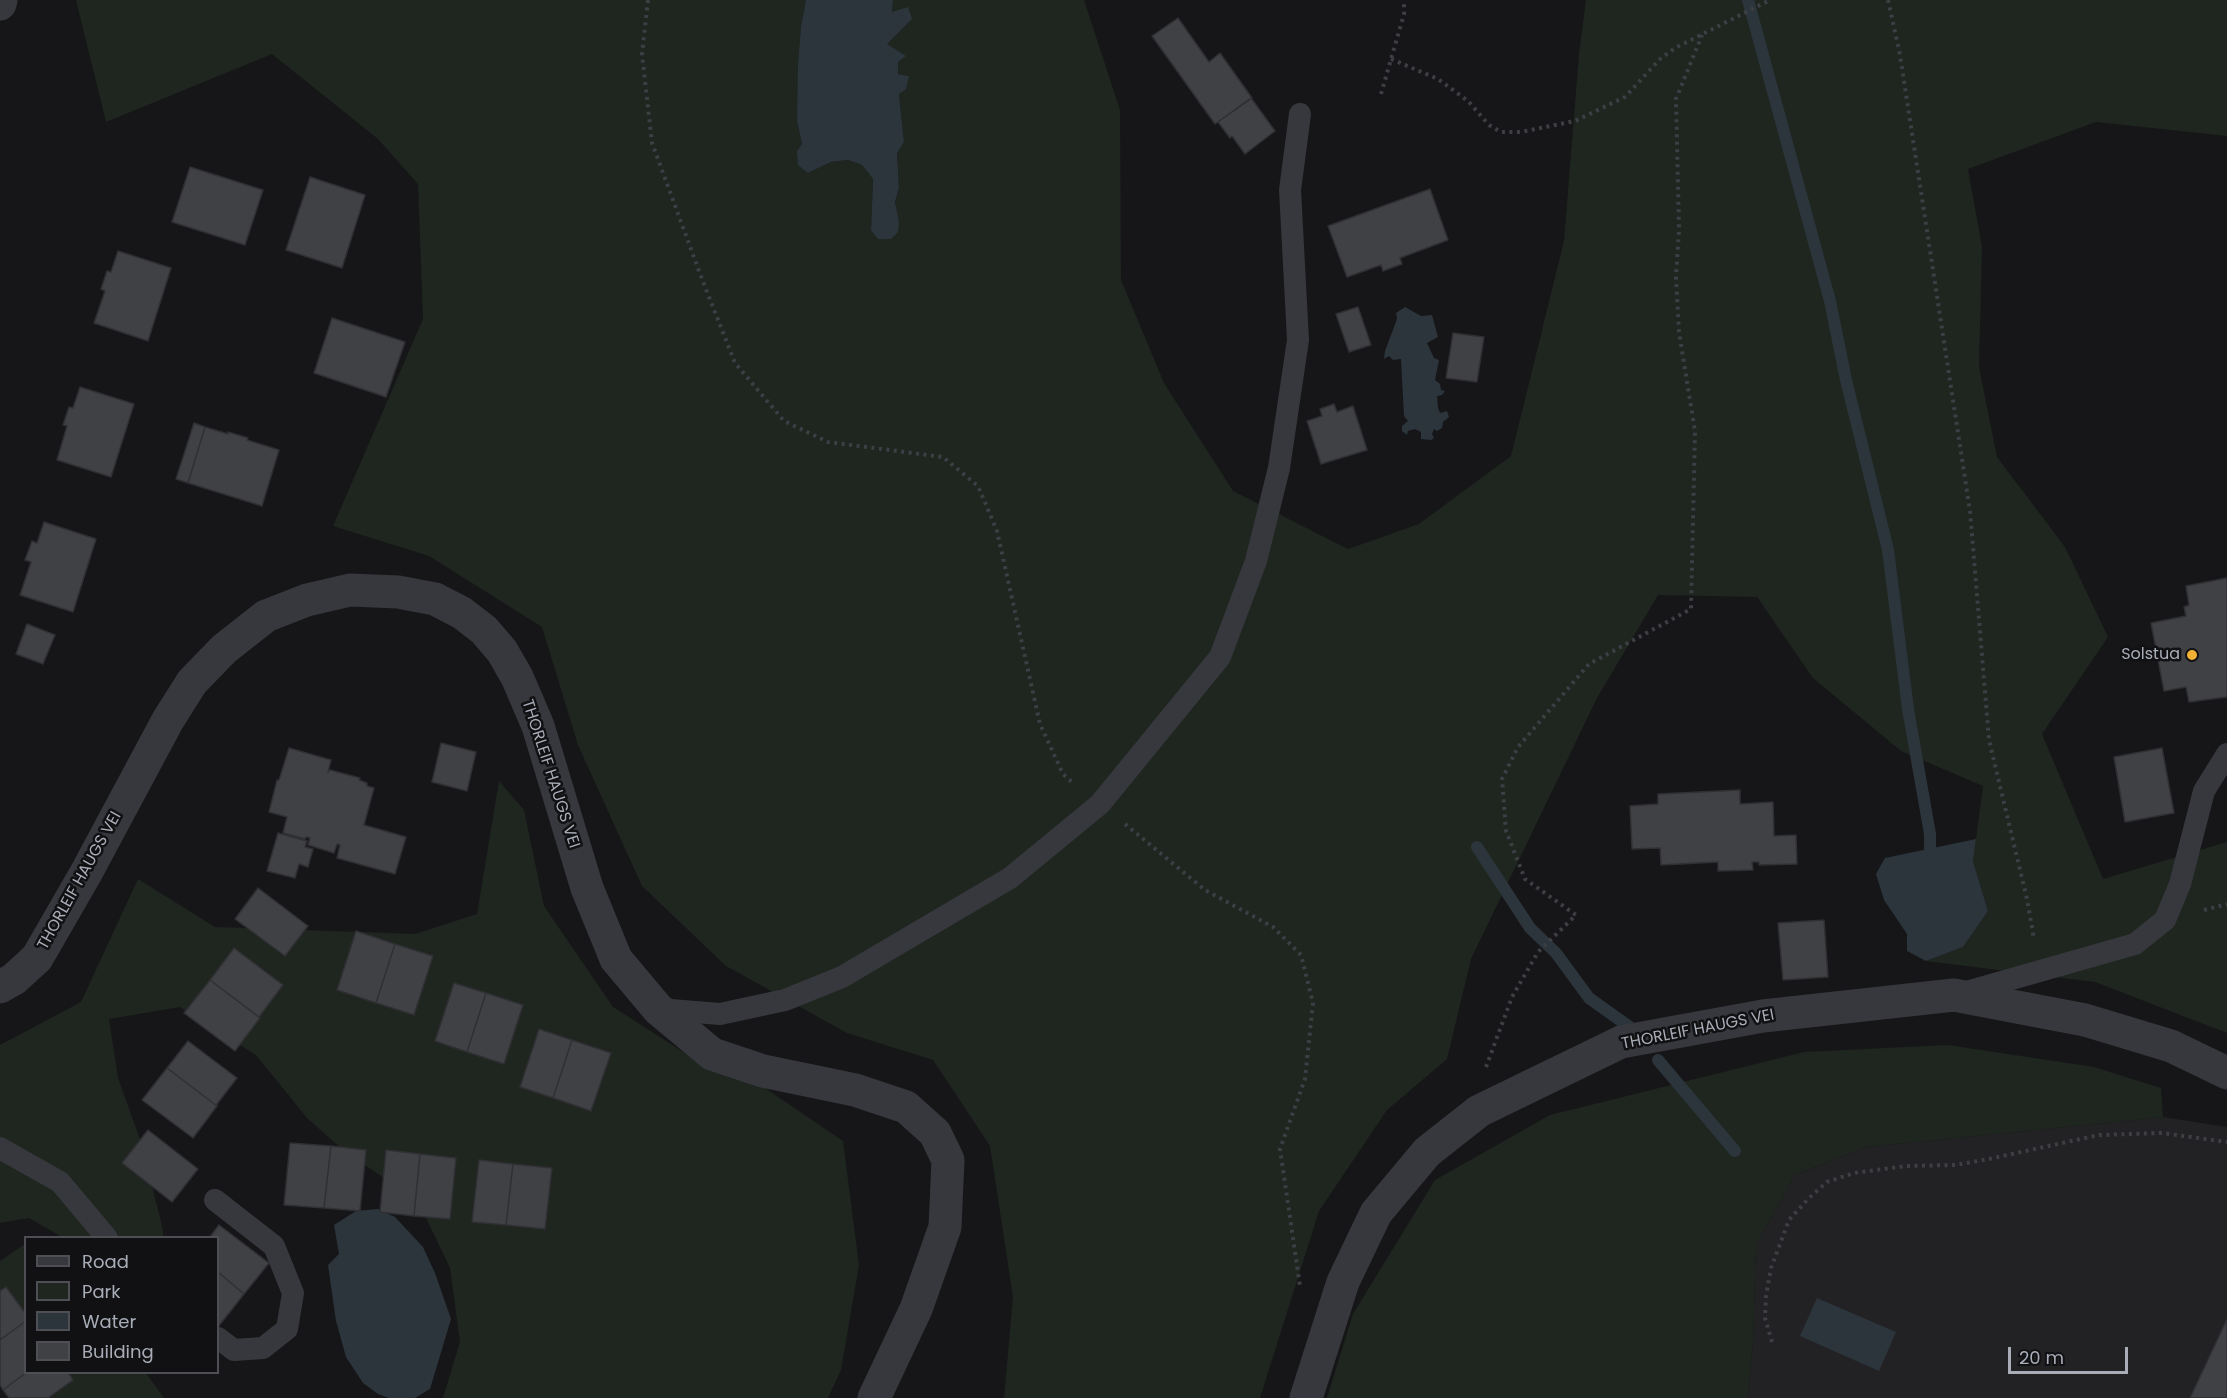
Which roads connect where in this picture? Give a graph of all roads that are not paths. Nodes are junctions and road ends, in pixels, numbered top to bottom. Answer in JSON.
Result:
{"nodes":[{"id":1,"x":1,"y":0,"type":"edge"},
{"id":2,"x":0,"y":4,"type":"edge"},
{"id":3,"x":1300,"y":114,"type":"dead end"},
{"id":4,"x":2227,"y":754,"type":"edge"},
{"id":5,"x":0,"y":987,"type":"edge"},
{"id":6,"x":1954,"y":995,"type":"junction"},
{"id":7,"x":658,"y":1009,"type":"junction"},
{"id":8,"x":2227,"y":1073,"type":"edge"},
{"id":9,"x":0,"y":1148,"type":"edge"},
{"id":10,"x":215,"y":1200,"type":"dead end"},
{"id":11,"x":105,"y":1236,"type":"edge"},
{"id":12,"x":219,"y":1339,"type":"edge"},
{"id":13,"x":874,"y":1398,"type":"edge"},
{"id":14,"x":1306,"y":1398,"type":"edge"}],
"edges":[{"from":1,"to":2,"type":"street"},
{"from":3,"to":7,"type":"lane"},
{"from":4,"to":6,"type":"lane"},
{"from":5,"to":7,"type":"street","name":"THORLEIF HAUGS VEI"},
{"from":6,"to":8,"type":"street","name":"THORLEIF HAUGS VEI"},
{"from":6,"to":14,"type":"street","name":"THORLEIF HAUGS VEI"},
{"from":7,"to":13,"type":"street","name":"THORLEIF HAUGS VEI"},
{"from":9,"to":11,"type":"lane"},
{"from":10,"to":12,"type":"lane"}]}
